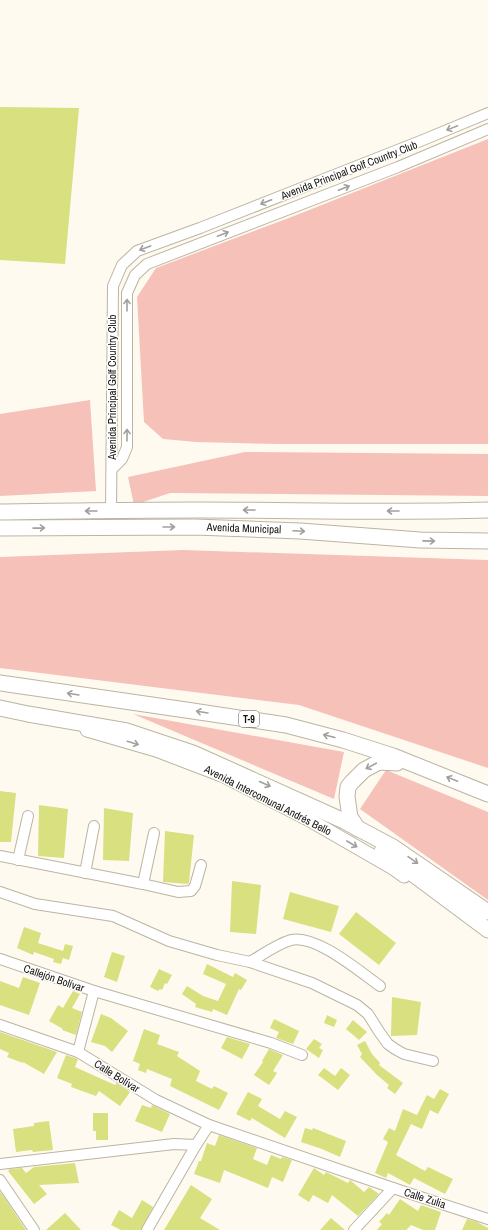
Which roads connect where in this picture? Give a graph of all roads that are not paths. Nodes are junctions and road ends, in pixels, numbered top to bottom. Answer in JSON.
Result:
{"nodes":[{"id":1,"x":488,"y":114,"type":"edge"},
{"id":2,"x":488,"y":129,"type":"edge"},
{"id":3,"x":112,"y":469,"type":"junction"},
{"id":4,"x":111,"y":510,"type":"junction"},
{"id":5,"x":488,"y":510,"type":"edge"},
{"id":6,"x":0,"y":512,"type":"edge"},
{"id":7,"x":0,"y":528,"type":"edge"},
{"id":8,"x":488,"y":541,"type":"edge"},
{"id":9,"x":0,"y":683,"type":"edge"},
{"id":10,"x":4,"y":711,"type":"edge"},
{"id":11,"x":28,"y":714,"type":"junction"},
{"id":12,"x":422,"y":768,"type":"junction"},
{"id":13,"x":488,"y":794,"type":"edge"},
{"id":14,"x":28,"y":816,"type":"dead end"},
{"id":15,"x":94,"y":826,"type":"dead end"},
{"id":16,"x":355,"y":827,"type":"junction"},
{"id":17,"x":154,"y":832,"type":"dead end"},
{"id":18,"x":0,"y":856,"type":"edge"},
{"id":19,"x":18,"y":860,"type":"junction"},
{"id":20,"x":201,"y":865,"type":"dead end"},
{"id":21,"x":85,"y":873,"type":"junction"},
{"id":22,"x":144,"y":884,"type":"junction"},
{"id":23,"x":0,"y":892,"type":"edge"},
{"id":24,"x":488,"y":912,"type":"edge"},
{"id":25,"x":488,"y":930,"type":"edge"},
{"id":26,"x":488,"y":937,"type":"edge"},
{"id":27,"x":0,"y":959,"type":"edge"},
{"id":28,"x":250,"y":962,"type":"junction"},
{"id":29,"x":380,"y":986,"type":"dead end"},
{"id":30,"x":94,"y":991,"type":"junction"},
{"id":31,"x":0,"y":1025,"type":"edge"},
{"id":32,"x":78,"y":1052,"type":"junction"},
{"id":33,"x":302,"y":1055,"type":"dead end"},
{"id":34,"x":433,"y":1061,"type":"dead end"},
{"id":35,"x":209,"y":1125,"type":"junction"},
{"id":36,"x":196,"y":1145,"type":"junction"},
{"id":37,"x":0,"y":1164,"type":"edge"},
{"id":38,"x":0,"y":1180,"type":"edge"},
{"id":39,"x":393,"y":1188,"type":"junction"},
{"id":40,"x":488,"y":1219,"type":"edge"},
{"id":41,"x":34,"y":1230,"type":"edge"},
{"id":42,"x":147,"y":1230,"type":"edge"},
{"id":43,"x":354,"y":1230,"type":"edge"}],
"edges":[{"from":1,"to":3,"type":"street","name":"Avenida Principal Golf Country Club","one_way":true},
{"from":3,"to":2,"type":"street","name":"Avenida Principal Golf Country Club","one_way":true},
{"from":3,"to":4,"type":"street"},
{"from":5,"to":4,"type":"highway","name":"Avenida Municipal","one_way":true},
{"from":4,"to":6,"type":"highway","name":"Avenida Municipal","one_way":true},
{"from":7,"to":8,"type":"highway","name":"Avenida Municipal","one_way":true},
{"from":12,"to":9,"type":"highway","number":"T-9","one_way":true},
{"from":10,"to":11,"type":"highway","name":"Avenida Intercomunal Andrés Bello"},
{"from":11,"to":16,"type":"highway","one_way":true},
{"from":11,"to":26,"type":"main road","name":"Avenida Intercomunal Andrés Bello","one_way":true},
{"from":13,"to":12,"type":"highway","number":"T-9","one_way":true},
{"from":12,"to":16,"type":"highway","one_way":true},
{"from":14,"to":19,"type":"street"},
{"from":15,"to":21,"type":"street"},
{"from":16,"to":24,"type":"highway","one_way":true},
{"from":16,"to":25,"type":"highway"},
{"from":17,"to":22,"type":"street"},
{"from":18,"to":19,"type":"street"},
{"from":19,"to":21,"type":"street"},
{"from":20,"to":22,"type":"street"},
{"from":21,"to":22,"type":"street"},
{"from":23,"to":28,"type":"street"},
{"from":27,"to":30,"type":"street","name":"Callejón Bolívar"},
{"from":28,"to":29,"type":"street"},
{"from":28,"to":34,"type":"street"},
{"from":30,"to":32,"type":"street","name":"Callejón Bolívar"},
{"from":30,"to":33,"type":"street"},
{"from":31,"to":32,"type":"street","name":"Calle Bolívar"},
{"from":32,"to":35,"type":"street","name":"Calle Bolívar"},
{"from":35,"to":36,"type":"street"},
{"from":35,"to":39,"type":"street","name":"Calle Bolívar"},
{"from":36,"to":37,"type":"street"},
{"from":36,"to":42,"type":"street"},
{"from":38,"to":41,"type":"street"},
{"from":39,"to":40,"type":"street","name":"Calle Zulia"},
{"from":39,"to":43,"type":"street","name":"Calle Zulia"}]}
